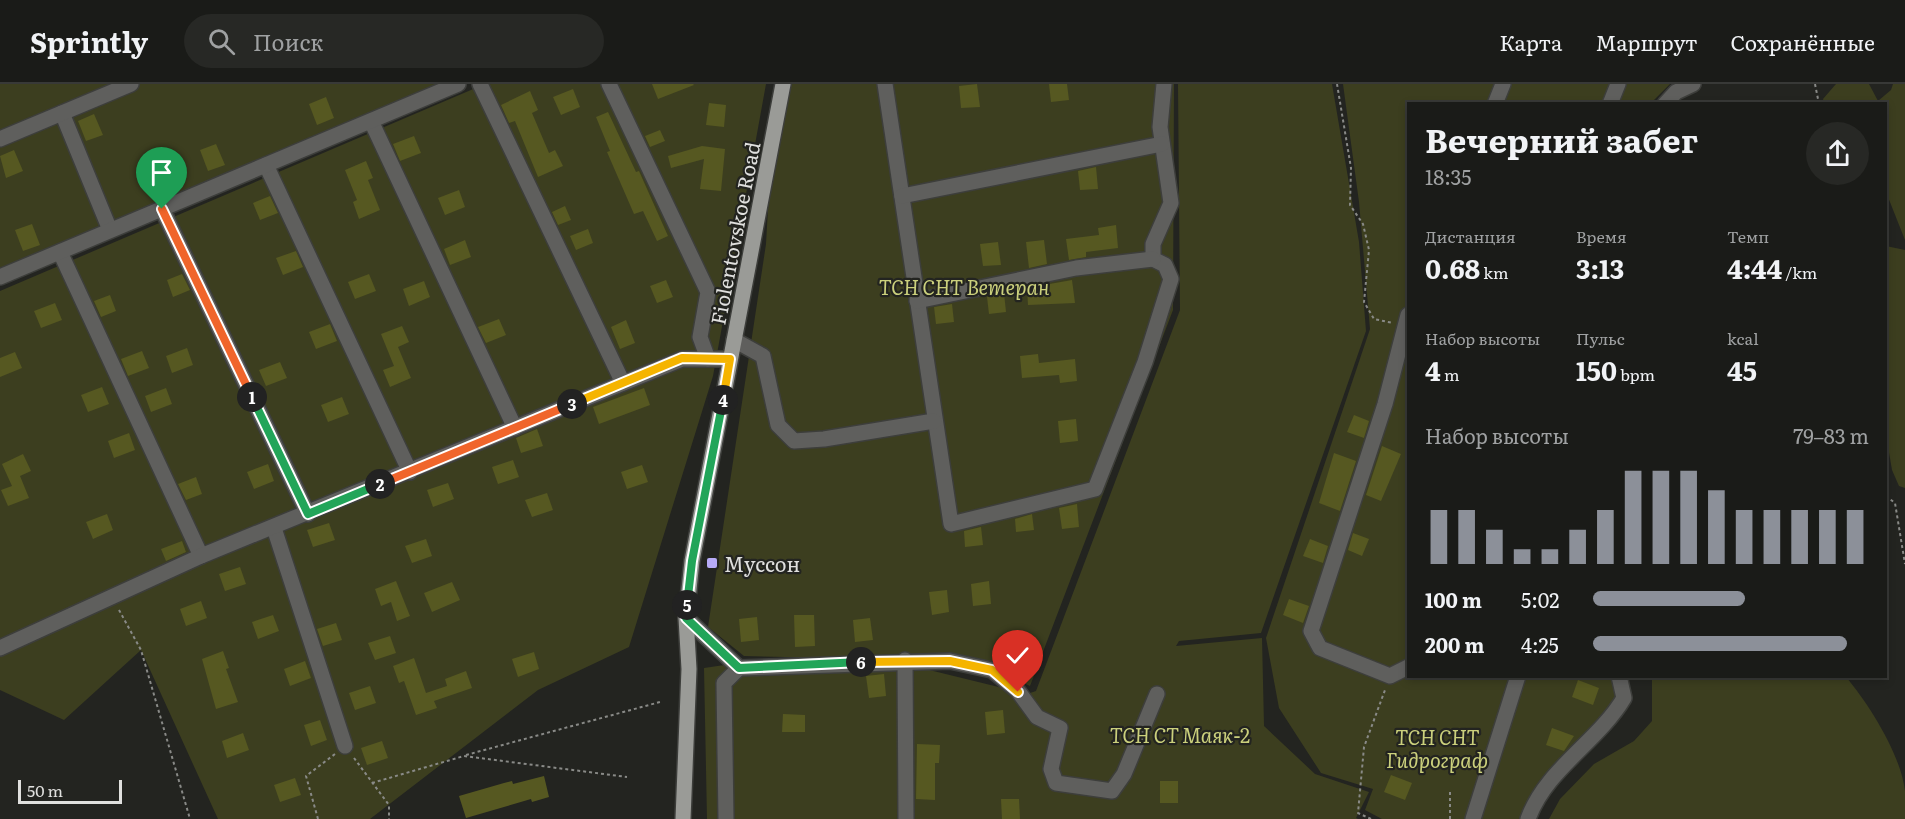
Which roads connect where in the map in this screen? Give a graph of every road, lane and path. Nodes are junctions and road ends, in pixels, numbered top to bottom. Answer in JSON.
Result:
{"nodes":[{"id":1,"x":131,"y":84,"type":"edge"},
{"id":2,"x":458,"y":84,"type":"edge"},
{"id":3,"x":480,"y":84,"type":"edge"},
{"id":4,"x":609,"y":84,"type":"edge"},
{"id":5,"x":783,"y":84,"type":"edge"},
{"id":6,"x":885,"y":84,"type":"edge"},
{"id":7,"x":1164,"y":84,"type":"edge"},
{"id":8,"x":1337,"y":84,"type":"edge"},
{"id":9,"x":1503,"y":84,"type":"edge"},
{"id":10,"x":1618,"y":84,"type":"edge"},
{"id":11,"x":1693,"y":84,"type":"edge"},
{"id":12,"x":1815,"y":84,"type":"edge"},
{"id":13,"x":1496,"y":102,"type":"edge"},
{"id":14,"x":1611,"y":102,"type":"edge"},
{"id":15,"x":1667,"y":102,"type":"edge"},
{"id":16,"x":1817,"y":102,"type":"edge"},
{"id":17,"x":62,"y":113,"type":"junction"},
{"id":18,"x":371,"y":121,"type":"junction"},
{"id":19,"x":0,"y":139,"type":"edge"},
{"id":20,"x":1162,"y":144,"type":"junction"},
{"id":21,"x":266,"y":165,"type":"junction"},
{"id":22,"x":902,"y":195,"type":"junction"},
{"id":23,"x":162,"y":209,"type":"junction"},
{"id":24,"x":111,"y":230,"type":"junction"},
{"id":25,"x":60,"y":252,"type":"junction"},
{"id":26,"x":1153,"y":258,"type":"junction"},
{"id":27,"x":0,"y":277,"type":"edge"},
{"id":28,"x":917,"y":301,"type":"junction"},
{"id":29,"x":1406,"y":320,"type":"edge"},
{"id":30,"x":734,"y":340,"type":"junction"},
{"id":31,"x":708,"y":359,"type":"junction"},
{"id":32,"x":730,"y":359,"type":"junction"},
{"id":33,"x":623,"y":383,"type":"junction"},
{"id":34,"x":934,"y":421,"type":"junction"},
{"id":35,"x":515,"y":428,"type":"junction"},
{"id":36,"x":410,"y":472,"type":"junction"},
{"id":37,"x":1887,"y":496,"type":"edge"},
{"id":38,"x":308,"y":514,"type":"junction"},
{"id":39,"x":274,"y":528,"type":"junction"},
{"id":40,"x":201,"y":556,"type":"junction"},
{"id":41,"x":1905,"y":564,"type":"edge"},
{"id":42,"x":112,"y":597,"type":"junction"},
{"id":43,"x":686,"y":618,"type":"junction"},
{"id":44,"x":0,"y":648,"type":"edge"},
{"id":45,"x":904,"y":660,"type":"junction"},
{"id":46,"x":739,"y":668,"type":"junction"},
{"id":47,"x":1407,"y":668,"type":"edge"},
{"id":48,"x":1390,"y":676,"type":"junction"},
{"id":49,"x":1517,"y":678,"type":"edge"},
{"id":50,"x":1619,"y":678,"type":"edge"},
{"id":51,"x":1157,"y":694,"type":"dead end"},
{"id":52,"x":660,"y":702,"type":"dead end"},
{"id":53,"x":345,"y":746,"type":"junction"},
{"id":54,"x":464,"y":756,"type":"junction"},
{"id":55,"x":627,"y":777,"type":"dead end"},
{"id":56,"x":372,"y":783,"type":"junction"},
{"id":57,"x":1450,"y":790,"type":"dead end"},
{"id":58,"x":190,"y":819,"type":"edge"},
{"id":59,"x":318,"y":819,"type":"edge"},
{"id":60,"x":389,"y":819,"type":"edge"},
{"id":61,"x":683,"y":819,"type":"edge"},
{"id":62,"x":726,"y":819,"type":"edge"},
{"id":63,"x":906,"y":819,"type":"edge"},
{"id":64,"x":1371,"y":819,"type":"edge"},
{"id":65,"x":1450,"y":819,"type":"edge"},
{"id":66,"x":1473,"y":819,"type":"edge"},
{"id":67,"x":1528,"y":819,"type":"edge"}],
"edges":[{"from":1,"to":17,"type":"lane"},
{"from":2,"to":18,"type":"lane"},
{"from":3,"to":33,"type":"lane"},
{"from":4,"to":31,"type":"lane"},
{"from":5,"to":30,"type":"main road","name":"Fiolentovskoe Road"},
{"from":6,"to":22,"type":"lane"},
{"from":7,"to":20,"type":"lane"},
{"from":8,"to":29,"type":"path"},
{"from":9,"to":13,"type":"lane"},
{"from":10,"to":14,"type":"lane"},
{"from":11,"to":15,"type":"lane"},
{"from":12,"to":16,"type":"path"},
{"from":17,"to":19,"type":"lane"},
{"from":17,"to":24,"type":"lane"},
{"from":18,"to":21,"type":"lane"},
{"from":18,"to":35,"type":"lane"},
{"from":20,"to":22,"type":"lane"},
{"from":20,"to":26,"type":"lane"},
{"from":21,"to":23,"type":"lane"},
{"from":21,"to":36,"type":"lane"},
{"from":22,"to":28,"type":"lane"},
{"from":23,"to":24,"type":"lane"},
{"from":23,"to":38,"type":"lane"},
{"from":24,"to":25,"type":"lane"},
{"from":25,"to":27,"type":"lane"},
{"from":25,"to":40,"type":"lane"},
{"from":26,"to":28,"type":"lane"},
{"from":26,"to":34,"type":"lane"},
{"from":28,"to":34,"type":"lane"},
{"from":29,"to":48,"type":"lane"},
{"from":30,"to":32,"type":"main road","name":"Fiolentovskoe Road"},
{"from":30,"to":34,"type":"lane"},
{"from":31,"to":32,"type":"lane"},
{"from":31,"to":33,"type":"lane"},
{"from":32,"to":43,"type":"main road","name":"Fiolentovskoe Road"},
{"from":33,"to":35,"type":"lane"},
{"from":35,"to":36,"type":"lane"},
{"from":36,"to":38,"type":"lane"},
{"from":37,"to":41,"type":"path"},
{"from":38,"to":39,"type":"lane"},
{"from":39,"to":40,"type":"lane"},
{"from":39,"to":53,"type":"lane"},
{"from":40,"to":42,"type":"lane"},
{"from":42,"to":44,"type":"lane"},
{"from":42,"to":58,"type":"path"},
{"from":43,"to":46,"type":"lane"},
{"from":43,"to":61,"type":"main road","name":"Fiolentovskoe Road"},
{"from":45,"to":46,"type":"lane"},
{"from":45,"to":51,"type":"lane"},
{"from":45,"to":63,"type":"lane"},
{"from":46,"to":62,"type":"lane"},
{"from":47,"to":48,"type":"lane"},
{"from":48,"to":64,"type":"path"},
{"from":49,"to":66,"type":"lane"},
{"from":50,"to":67,"type":"lane"},
{"from":52,"to":54,"type":"path"},
{"from":53,"to":56,"type":"path"},
{"from":53,"to":59,"type":"path"},
{"from":54,"to":55,"type":"path"},
{"from":54,"to":56,"type":"path"},
{"from":56,"to":60,"type":"path"},
{"from":57,"to":65,"type":"path"}]}
